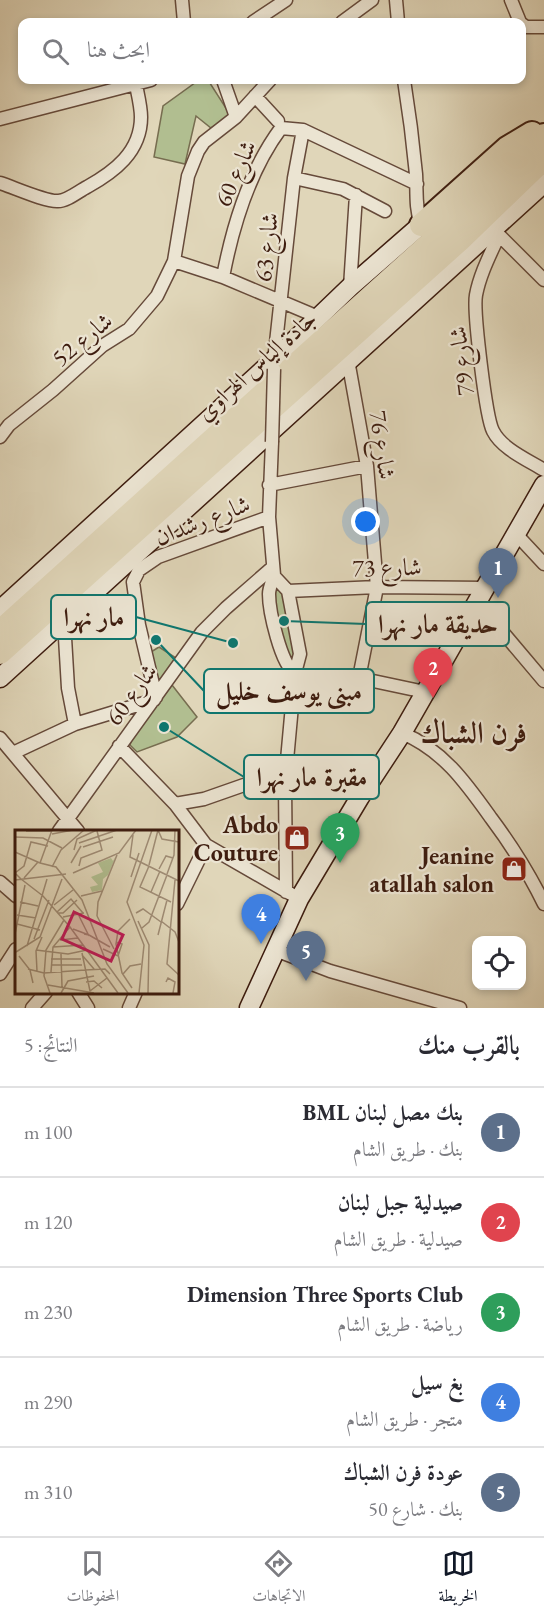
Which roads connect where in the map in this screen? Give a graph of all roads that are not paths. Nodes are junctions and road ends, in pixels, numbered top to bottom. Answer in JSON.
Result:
{"nodes":[{"id":1,"x":182,"y":0,"type":"edge"},
{"id":2,"x":286,"y":0,"type":"edge"},
{"id":3,"x":372,"y":0,"type":"edge"},
{"id":4,"x":396,"y":0,"type":"edge"},
{"id":5,"x":511,"y":0,"type":"edge"},
{"id":6,"x":184,"y":18,"type":"edge"},
{"id":7,"x":260,"y":18,"type":"edge"},
{"id":8,"x":347,"y":18,"type":"edge"},
{"id":9,"x":398,"y":18,"type":"edge"},
{"id":10,"x":519,"y":18,"type":"edge"},
{"id":11,"x":526,"y":27,"type":"edge"},
{"id":12,"x":544,"y":27,"type":"edge"},
{"id":13,"x":139,"y":84,"type":"edge"},
{"id":14,"x":224,"y":84,"type":"edge"},
{"id":15,"x":266,"y":84,"type":"edge"},
{"id":16,"x":404,"y":84,"type":"edge"},
{"id":17,"x":136,"y":85,"type":"junction"},
{"id":18,"x":255,"y":96,"type":"junction"},
{"id":19,"x":236,"y":117,"type":"junction"},
{"id":20,"x":0,"y":119,"type":"edge"},
{"id":21,"x":278,"y":121,"type":"dead end"},
{"id":22,"x":544,"y":127,"type":"edge"},
{"id":23,"x":303,"y":130,"type":"junction"},
{"id":24,"x":544,"y":135,"type":"edge"},
{"id":25,"x":544,"y":159,"type":"edge"},
{"id":26,"x":294,"y":178,"type":"junction"},
{"id":27,"x":0,"y":183,"type":"edge"},
{"id":28,"x":544,"y":183,"type":"edge"},
{"id":29,"x":417,"y":184,"type":"junction"},
{"id":30,"x":356,"y":195,"type":"junction"},
{"id":31,"x":385,"y":211,"type":"dead end"},
{"id":32,"x":421,"y":225,"type":"junction"},
{"id":33,"x":495,"y":232,"type":"junction"},
{"id":34,"x":174,"y":261,"type":"junction"},
{"id":35,"x":223,"y":277,"type":"junction"},
{"id":36,"x":544,"y":280,"type":"edge"},
{"id":37,"x":350,"y":287,"type":"junction"},
{"id":38,"x":281,"y":301,"type":"junction"},
{"id":39,"x":318,"y":317,"type":"junction"},
{"id":40,"x":348,"y":360,"type":"junction"},
{"id":41,"x":274,"y":364,"type":"junction"},
{"id":42,"x":0,"y":437,"type":"edge"},
{"id":43,"x":367,"y":466,"type":"junction"},
{"id":44,"x":544,"y":470,"type":"edge"},
{"id":45,"x":269,"y":484,"type":"junction"},
{"id":46,"x":544,"y":484,"type":"edge"},
{"id":47,"x":539,"y":508,"type":"edge"},
{"id":48,"x":269,"y":516,"type":"junction"},
{"id":49,"x":517,"y":535,"type":"junction"},
{"id":50,"x":544,"y":564,"type":"edge"},
{"id":51,"x":274,"y":571,"type":"junction"},
{"id":52,"x":377,"y":587,"type":"junction"},
{"id":53,"x":288,"y":591,"type":"junction"},
{"id":54,"x":482,"y":595,"type":"junction"},
{"id":55,"x":0,"y":609,"type":"edge"},
{"id":56,"x":64,"y":621,"type":"junction"},
{"id":57,"x":0,"y":631,"type":"edge"},
{"id":58,"x":0,"y":653,"type":"edge"},
{"id":59,"x":295,"y":676,"type":"junction"},
{"id":60,"x":0,"y":678,"type":"edge"},
{"id":61,"x":359,"y":678,"type":"junction"},
{"id":62,"x":544,"y":681,"type":"edge"},
{"id":63,"x":425,"y":692,"type":"junction"},
{"id":64,"x":155,"y":698,"type":"junction"},
{"id":65,"x":75,"y":724,"type":"junction"},
{"id":66,"x":402,"y":733,"type":"junction"},
{"id":67,"x":0,"y":738,"type":"edge"},
{"id":68,"x":119,"y":746,"type":"junction"},
{"id":69,"x":13,"y":753,"type":"junction"},
{"id":70,"x":285,"y":782,"type":"junction"},
{"id":71,"x":175,"y":804,"type":"junction"},
{"id":72,"x":68,"y":818,"type":"junction"},
{"id":73,"x":60,"y":830,"type":"edge"},
{"id":74,"x":77,"y":830,"type":"edge"},
{"id":75,"x":206,"y":845,"type":"junction"},
{"id":76,"x":0,"y":882,"type":"edge"},
{"id":77,"x":15,"y":895,"type":"edge"},
{"id":78,"x":293,"y":896,"type":"junction"},
{"id":79,"x":178,"y":902,"type":"edge"},
{"id":80,"x":544,"y":904,"type":"edge"},
{"id":81,"x":275,"y":950,"type":"junction"},
{"id":82,"x":15,"y":951,"type":"edge"},
{"id":83,"x":0,"y":974,"type":"edge"},
{"id":84,"x":45,"y":993,"type":"edge"},
{"id":85,"x":79,"y":993,"type":"edge"},
{"id":86,"x":136,"y":993,"type":"edge"},
{"id":87,"x":454,"y":1007,"type":"edge"},
{"id":88,"x":32,"y":1008,"type":"edge"},
{"id":89,"x":88,"y":1008,"type":"edge"},
{"id":90,"x":129,"y":1008,"type":"edge"},
{"id":91,"x":249,"y":1008,"type":"edge"}],
"edges":[{"from":1,"to":6,"type":"street"},
{"from":2,"to":7,"type":"street"},
{"from":3,"to":8,"type":"street"},
{"from":4,"to":9,"type":"street"},
{"from":5,"to":10,"type":"street"},
{"from":11,"to":12,"type":"street"},
{"from":13,"to":17,"type":"street"},
{"from":14,"to":19,"type":"street"},
{"from":15,"to":18,"type":"street","name":"شارع 52"},
{"from":16,"to":29,"type":"street"},
{"from":17,"to":20,"type":"street"},
{"from":17,"to":27,"type":"street"},
{"from":18,"to":19,"type":"street","name":"شارع 52"},
{"from":18,"to":21,"type":"street"},
{"from":19,"to":34,"type":"street","name":"شارع 52"},
{"from":22,"to":32,"type":"highway"},
{"from":23,"to":26,"type":"street","name":"شارع 63"},
{"from":23,"to":29,"type":"street"},
{"from":23,"to":35,"type":"street","name":"شارع 60"},
{"from":24,"to":57,"type":"highway","name":"جادة إلياس الهراوي"},
{"from":25,"to":58,"type":"highway","name":"جادة إلياس الهراوي"},
{"from":26,"to":30,"type":"street"},
{"from":26,"to":38,"type":"street","name":"شارع 63"},
{"from":28,"to":33,"type":"street"},
{"from":29,"to":32,"type":"street"},
{"from":30,"to":31,"type":"street"},
{"from":30,"to":37,"type":"street"},
{"from":32,"to":37,"type":"street","name":"جادة إلياس الهراوي"},
{"from":33,"to":36,"type":"street"},
{"from":33,"to":40,"type":"street"},
{"from":33,"to":44,"type":"street","name":"شارع 79"},
{"from":34,"to":35,"type":"street"},
{"from":34,"to":42,"type":"street","name":"شارع 52"},
{"from":35,"to":38,"type":"street"},
{"from":37,"to":39,"type":"street","name":"جادة إلياس الهراوي"},
{"from":38,"to":39,"type":"street"},
{"from":38,"to":41,"type":"street","name":"شارع 63"},
{"from":39,"to":41,"type":"street","name":"جادة إلياس الهراوي"},
{"from":40,"to":43,"type":"street","name":"شارع 76"},
{"from":40,"to":56,"type":"street"},
{"from":41,"to":45,"type":"street","name":"شارع 63","bridge":true},
{"from":41,"to":55,"type":"street","name":"جادة إلياس الهراوي"},
{"from":43,"to":45,"type":"street"},
{"from":43,"to":52,"type":"street","name":"شارع 76"},
{"from":45,"to":48,"type":"street","name":"شارع 63"},
{"from":46,"to":47,"type":"street"},
{"from":47,"to":49,"type":"street"},
{"from":48,"to":51,"type":"street","name":"شارع 63"},
{"from":48,"to":64,"type":"street","name":"شارع رشدان"},
{"from":49,"to":50,"type":"street"},
{"from":49,"to":54,"type":"street"},
{"from":51,"to":53,"type":"street"},
{"from":51,"to":59,"type":"street","name":"شارع 63"},
{"from":51,"to":64,"type":"street","name":"شارع 60"},
{"from":52,"to":53,"type":"street","name":"شارع 73"},
{"from":52,"to":54,"type":"street","name":"شارع 73"},
{"from":52,"to":61,"type":"street","name":"شارع 76"},
{"from":53,"to":59,"type":"street"},
{"from":54,"to":62,"type":"street"},
{"from":54,"to":63,"type":"street"},
{"from":56,"to":60,"type":"street"},
{"from":56,"to":65,"type":"street"},
{"from":59,"to":61,"type":"street"},
{"from":59,"to":70,"type":"street"},
{"from":61,"to":63,"type":"street"},
{"from":63,"to":66,"type":"street"},
{"from":64,"to":65,"type":"street"},
{"from":64,"to":68,"type":"street","name":"شارع 60"},
{"from":65,"to":69,"type":"street"},
{"from":66,"to":78,"type":"street"},
{"from":66,"to":80,"type":"street"},
{"from":67,"to":69,"type":"street"},
{"from":68,"to":71,"type":"street"},
{"from":68,"to":72,"type":"street","name":"شارع 60"},
{"from":69,"to":72,"type":"street"},
{"from":70,"to":71,"type":"street"},
{"from":70,"to":78,"type":"street"},
{"from":71,"to":75,"type":"street"},
{"from":72,"to":73,"type":"street","name":"شارع 60"},
{"from":72,"to":74,"type":"street"},
{"from":75,"to":78,"type":"street"},
{"from":75,"to":79,"type":"street"},
{"from":76,"to":77,"type":"street"},
{"from":78,"to":81,"type":"street"},
{"from":81,"to":87,"type":"street"},
{"from":81,"to":91,"type":"street"},
{"from":82,"to":83,"type":"street"},
{"from":84,"to":88,"type":"street"},
{"from":85,"to":89,"type":"street"},
{"from":86,"to":90,"type":"street"}]}
